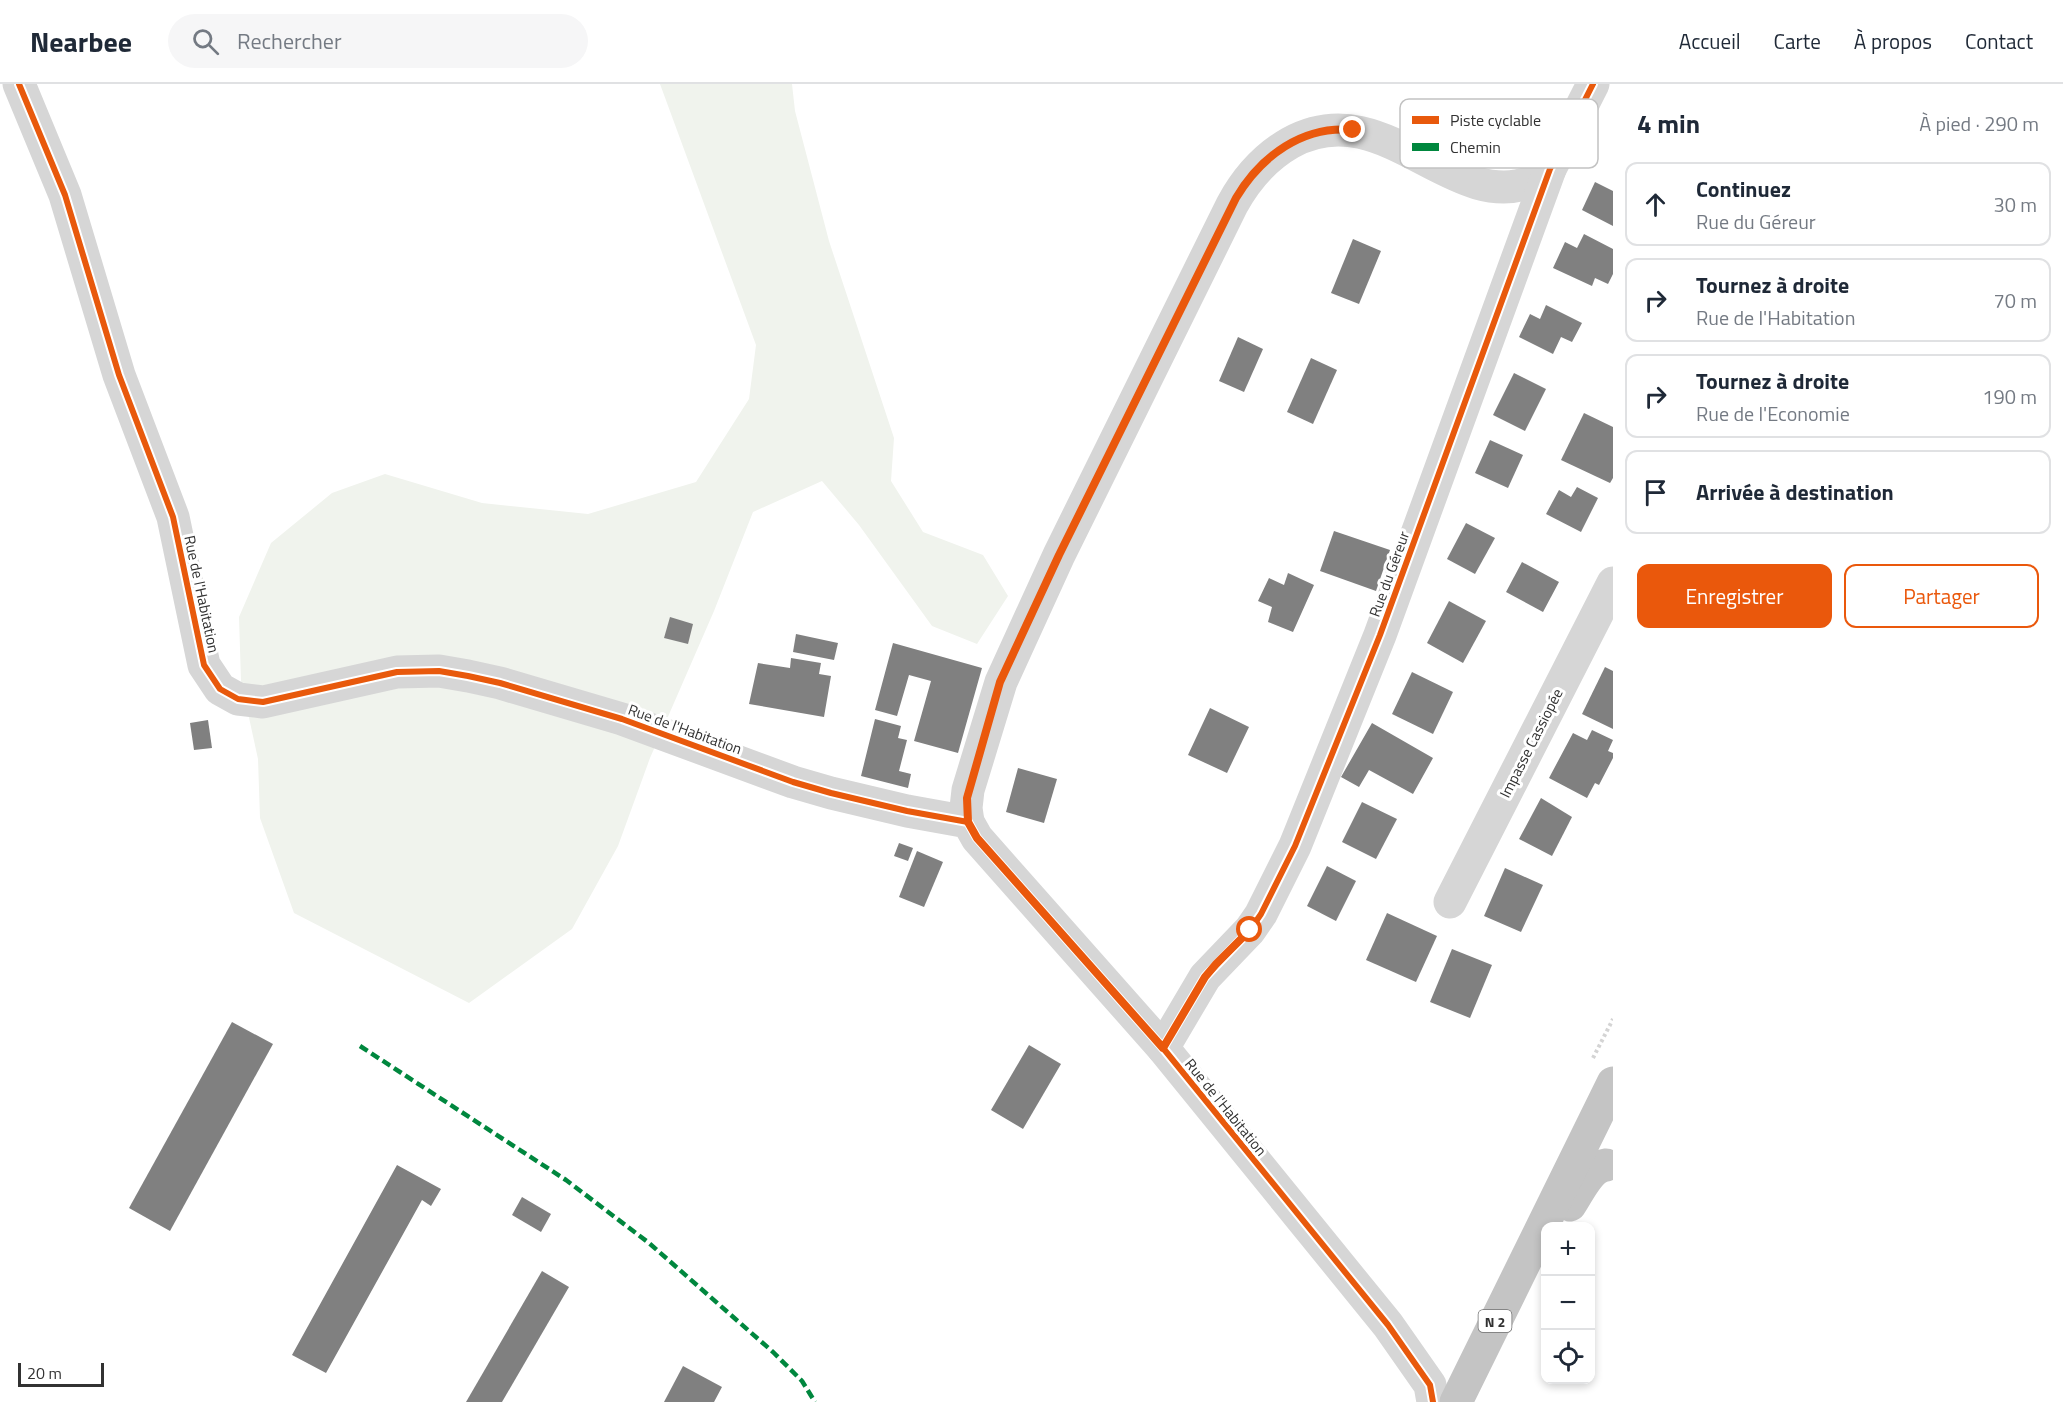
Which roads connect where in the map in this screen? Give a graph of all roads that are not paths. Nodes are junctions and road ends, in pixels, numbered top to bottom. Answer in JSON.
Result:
{"nodes":[{"id":1,"x":19,"y":84,"type":"edge"},
{"id":2,"x":1593,"y":84,"type":"edge"},
{"id":3,"x":1585,"y":99,"type":"edge"},
{"id":4,"x":1400,"y":148,"type":"edge"},
{"id":5,"x":1443,"y":168,"type":"edge"},
{"id":6,"x":1550,"y":169,"type":"joint"},
{"id":7,"x":1613,"y":583,"type":"edge"},
{"id":8,"x":968,"y":822,"type":"junction"},
{"id":9,"x":1450,"y":902,"type":"dead end"},
{"id":10,"x":1163,"y":1048,"type":"junction"},
{"id":11,"x":1613,"y":1083,"type":"edge"},
{"id":12,"x":1613,"y":1119,"type":"edge"},
{"id":13,"x":1606,"y":1165,"type":"dead end"},
{"id":14,"x":1565,"y":1216,"type":"edge"},
{"id":15,"x":1541,"y":1264,"type":"edge"},
{"id":16,"x":1433,"y":1402,"type":"edge"},
{"id":17,"x":1456,"y":1402,"type":"edge"},
{"id":18,"x":1477,"y":1402,"type":"edge"}],
"edges":[{"from":1,"to":8,"type":"street","name":"Rue de l'Habitation"},
{"from":2,"to":3,"type":"street","name":"Rue du Géreur"},
{"from":4,"to":8,"type":"street"},
{"from":5,"to":6,"type":"street"},
{"from":6,"to":10,"type":"street","name":"Rue du Géreur"},
{"from":7,"to":9,"type":"street","name":"Impasse Cassiopée"},
{"from":8,"to":10,"type":"street","name":"Rue de l'Habitation"},
{"from":10,"to":16,"type":"street","name":"Rue de l'Habitation"},
{"from":11,"to":17,"type":"highway","number":"N 2"},
{"from":12,"to":14,"type":"highway"},
{"from":13,"to":14,"type":"highway"},
{"from":15,"to":18,"type":"highway","number":"N 2"}]}
